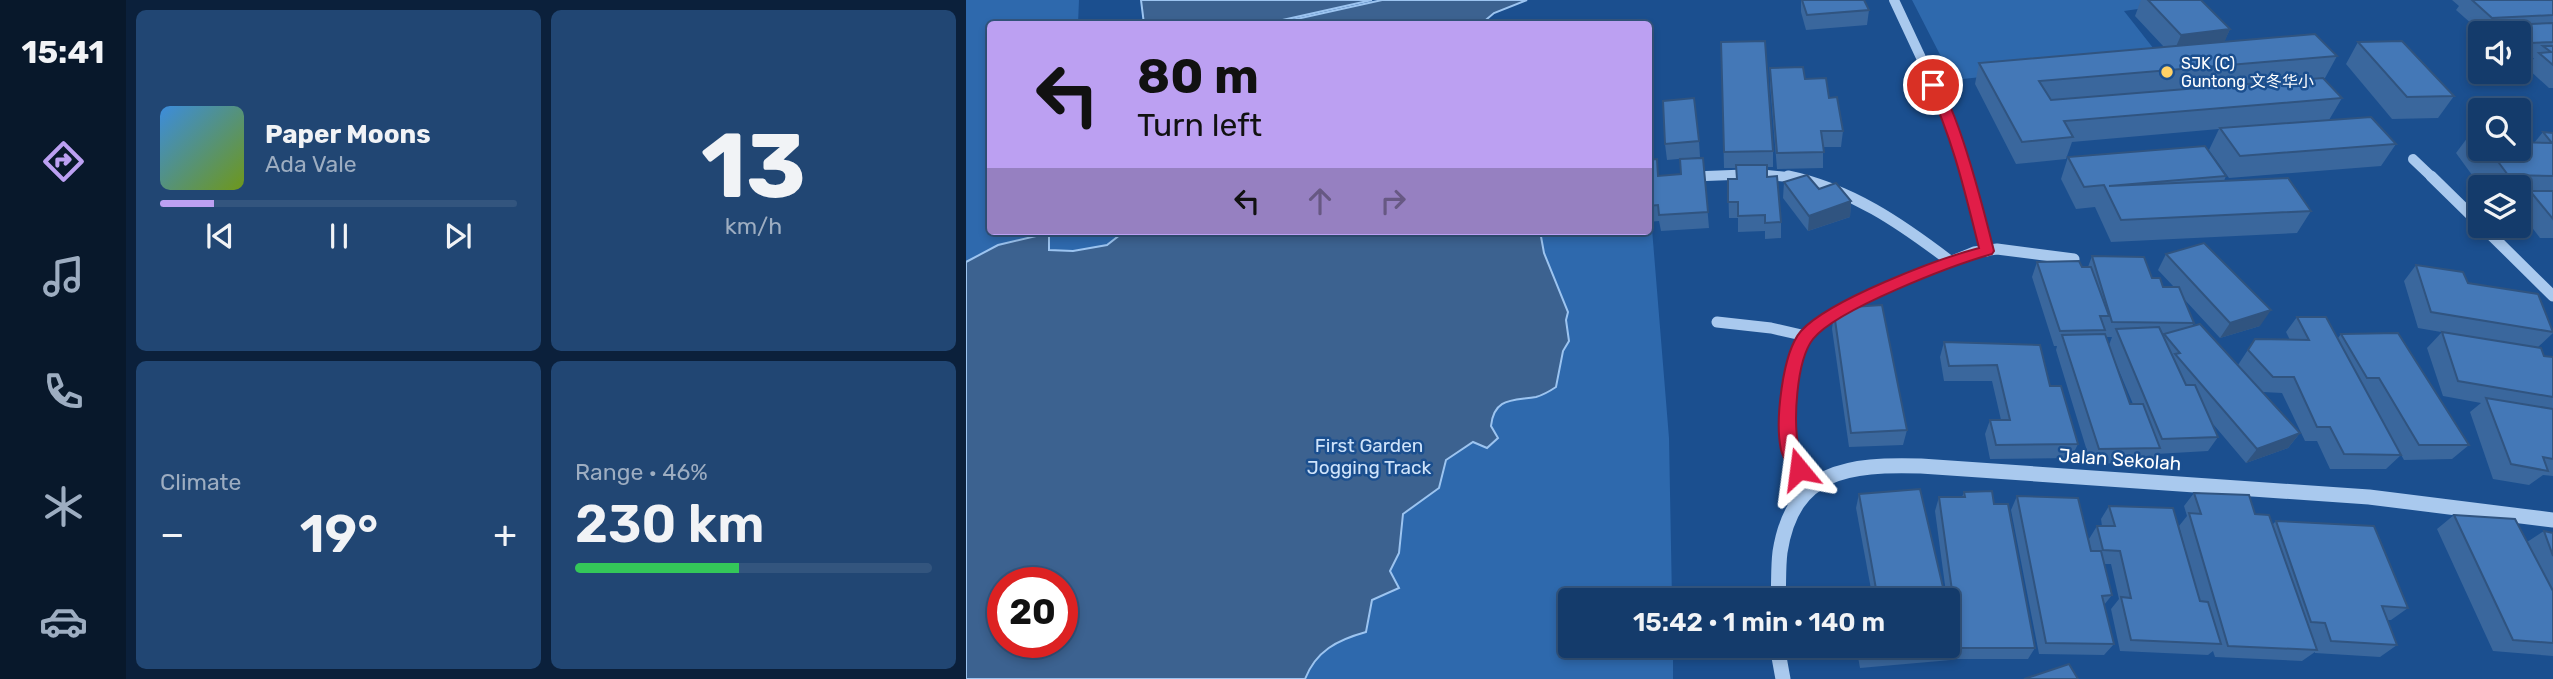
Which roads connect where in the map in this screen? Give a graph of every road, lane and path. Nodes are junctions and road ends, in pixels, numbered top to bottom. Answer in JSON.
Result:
{"nodes":[{"id":1,"x":1894,"y":0,"type":"edge"},
{"id":2,"x":2413,"y":159,"type":"dead end"},
{"id":3,"x":1706,"y":176,"type":"edge"},
{"id":4,"x":2468,"y":212,"type":"edge"},
{"id":5,"x":2494,"y":238,"type":"edge"},
{"id":6,"x":1987,"y":251,"type":"junction"},
{"id":7,"x":2074,"y":259,"type":"edge"},
{"id":8,"x":1950,"y":261,"type":"junction"},
{"id":9,"x":2553,"y":296,"type":"edge"},
{"id":10,"x":1717,"y":322,"type":"dead end"},
{"id":11,"x":1806,"y":336,"type":"junction"},
{"id":12,"x":1808,"y":487,"type":"junction"},
{"id":13,"x":2553,"y":520,"type":"edge"},
{"id":14,"x":1778,"y":588,"type":"edge"},
{"id":15,"x":1779,"y":658,"type":"edge"},
{"id":16,"x":1783,"y":679,"type":"edge"}],
"edges":[{"from":1,"to":6,"type":"street"},
{"from":2,"to":4,"type":"street"},
{"from":3,"to":8,"type":"street"},
{"from":5,"to":9,"type":"street"},
{"from":6,"to":7,"type":"street"},
{"from":6,"to":8,"type":"street"},
{"from":8,"to":11,"type":"street"},
{"from":10,"to":11,"type":"street"},
{"from":11,"to":12,"type":"street"},
{"from":12,"to":13,"type":"street","name":"Jalan Sekolah"},
{"from":12,"to":14,"type":"street"},
{"from":15,"to":16,"type":"street"}]}
